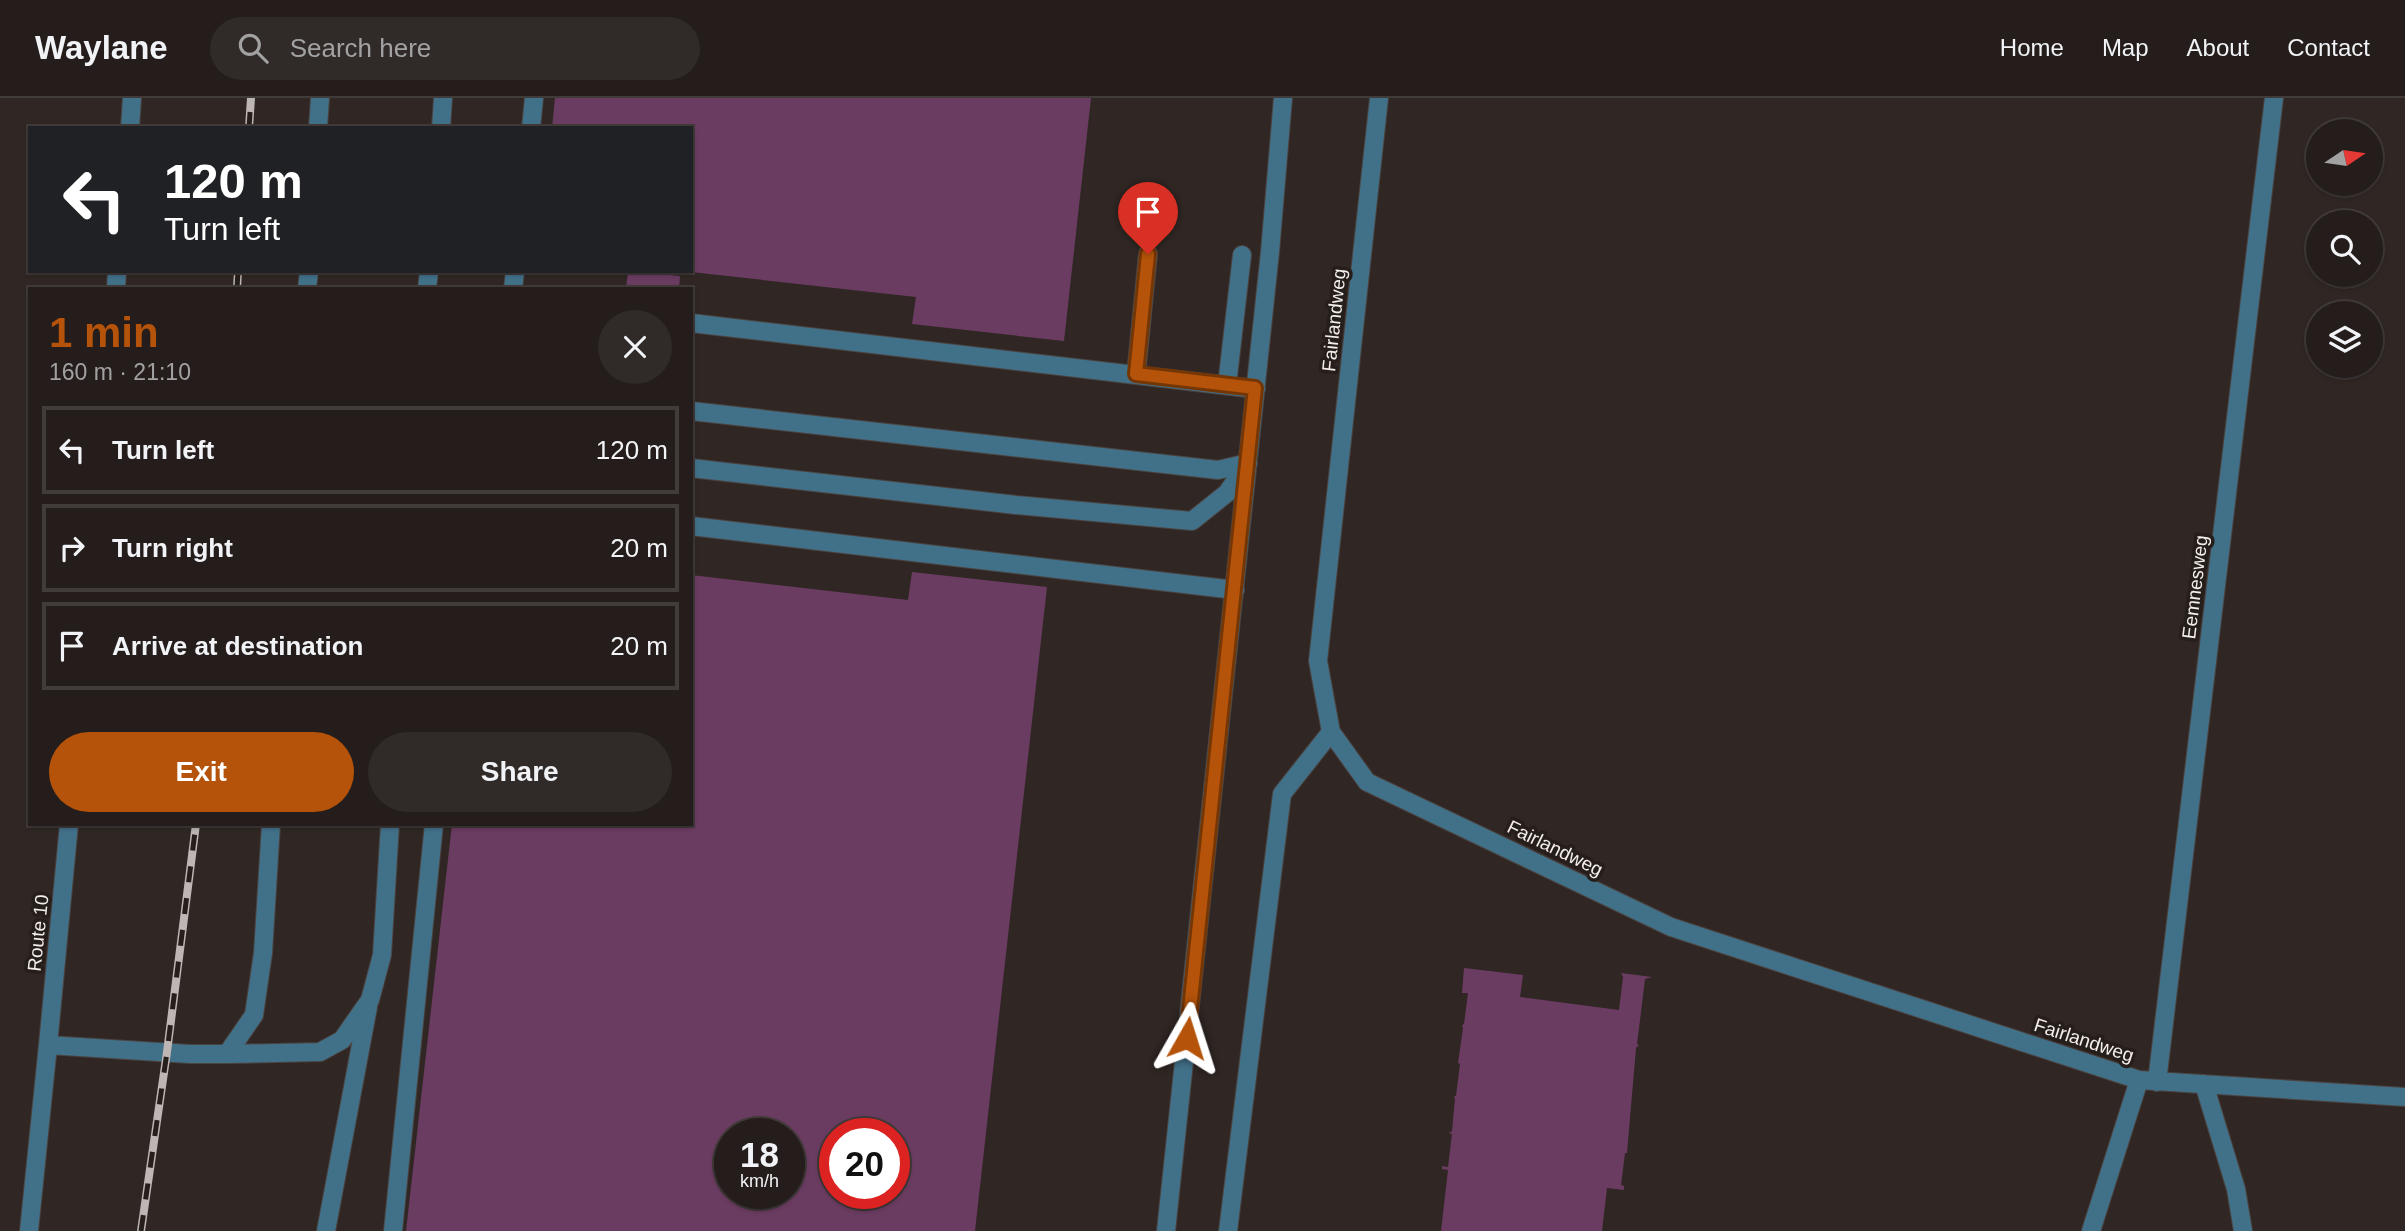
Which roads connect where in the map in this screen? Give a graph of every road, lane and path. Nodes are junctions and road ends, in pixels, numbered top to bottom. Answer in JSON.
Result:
{"nodes":[{"id":1,"x":132,"y":98,"type":"edge"},
{"id":2,"x":320,"y":98,"type":"edge"},
{"id":3,"x":443,"y":98,"type":"edge"},
{"id":4,"x":534,"y":98,"type":"edge"},
{"id":5,"x":1283,"y":98,"type":"edge"},
{"id":6,"x":1379,"y":98,"type":"edge"},
{"id":7,"x":2274,"y":98,"type":"edge"},
{"id":8,"x":130,"y":126,"type":"edge"},
{"id":9,"x":318,"y":126,"type":"edge"},
{"id":10,"x":441,"y":126,"type":"edge"},
{"id":11,"x":531,"y":126,"type":"edge"},
{"id":12,"x":1148,"y":254,"type":"dead end"},
{"id":13,"x":1242,"y":255,"type":"dead end"},
{"id":14,"x":693,"y":323,"type":"edge"},
{"id":15,"x":1136,"y":374,"type":"junction"},
{"id":16,"x":1227,"y":385,"type":"junction"},
{"id":17,"x":1255,"y":388,"type":"junction"},
{"id":18,"x":693,"y":411,"type":"edge"},
{"id":19,"x":1248,"y":463,"type":"junction"},
{"id":20,"x":693,"y":468,"type":"edge"},
{"id":21,"x":693,"y":526,"type":"edge"},
{"id":22,"x":1235,"y":590,"type":"junction"},
{"id":23,"x":1331,"y":732,"type":"junction"},
{"id":24,"x":69,"y":826,"type":"edge"},
{"id":25,"x":271,"y":826,"type":"edge"},
{"id":26,"x":390,"y":826,"type":"edge"},
{"id":27,"x":434,"y":826,"type":"edge"},
{"id":28,"x":370,"y":1000,"type":"junction"},
{"id":29,"x":48,"y":1045,"type":"junction"},
{"id":30,"x":227,"y":1054,"type":"junction"},
{"id":31,"x":2148,"y":1081,"type":"junction"},
{"id":32,"x":2204,"y":1084,"type":"junction"},
{"id":33,"x":2405,"y":1097,"type":"edge"},
{"id":34,"x":29,"y":1231,"type":"edge"},
{"id":35,"x":326,"y":1231,"type":"edge"},
{"id":36,"x":393,"y":1231,"type":"edge"},
{"id":37,"x":1166,"y":1231,"type":"edge"},
{"id":38,"x":1228,"y":1231,"type":"edge"},
{"id":39,"x":2091,"y":1231,"type":"edge"},
{"id":40,"x":2244,"y":1231,"type":"edge"}],
"edges":[{"from":1,"to":8,"type":"lane"},
{"from":2,"to":9,"type":"lane"},
{"from":3,"to":10,"type":"lane"},
{"from":4,"to":11,"type":"lane"},
{"from":5,"to":17,"type":"lane"},
{"from":6,"to":23,"type":"lane","name":"Fairlandweg"},
{"from":7,"to":31,"type":"lane","name":"Eemnesweg"},
{"from":12,"to":15,"type":"lane"},
{"from":13,"to":16,"type":"lane"},
{"from":14,"to":15,"type":"lane"},
{"from":15,"to":16,"type":"lane"},
{"from":16,"to":17,"type":"lane"},
{"from":17,"to":19,"type":"lane"},
{"from":18,"to":19,"type":"lane"},
{"from":19,"to":20,"type":"lane"},
{"from":19,"to":22,"type":"lane"},
{"from":21,"to":22,"type":"lane"},
{"from":22,"to":37,"type":"lane"},
{"from":23,"to":31,"type":"lane","name":"Fairlandweg"},
{"from":23,"to":38,"type":"lane"},
{"from":24,"to":29,"type":"lane","name":"Route 10"},
{"from":25,"to":30,"type":"lane"},
{"from":26,"to":28,"type":"lane"},
{"from":27,"to":36,"type":"lane"},
{"from":28,"to":30,"type":"lane"},
{"from":28,"to":35,"type":"lane"},
{"from":29,"to":30,"type":"lane"},
{"from":29,"to":34,"type":"lane","name":"Route 10"},
{"from":31,"to":32,"type":"lane","name":"Fairlandweg"},
{"from":31,"to":39,"type":"lane","name":"Eemnesweg"},
{"from":32,"to":33,"type":"lane","name":"Fairlandweg"},
{"from":32,"to":40,"type":"lane"}]}
